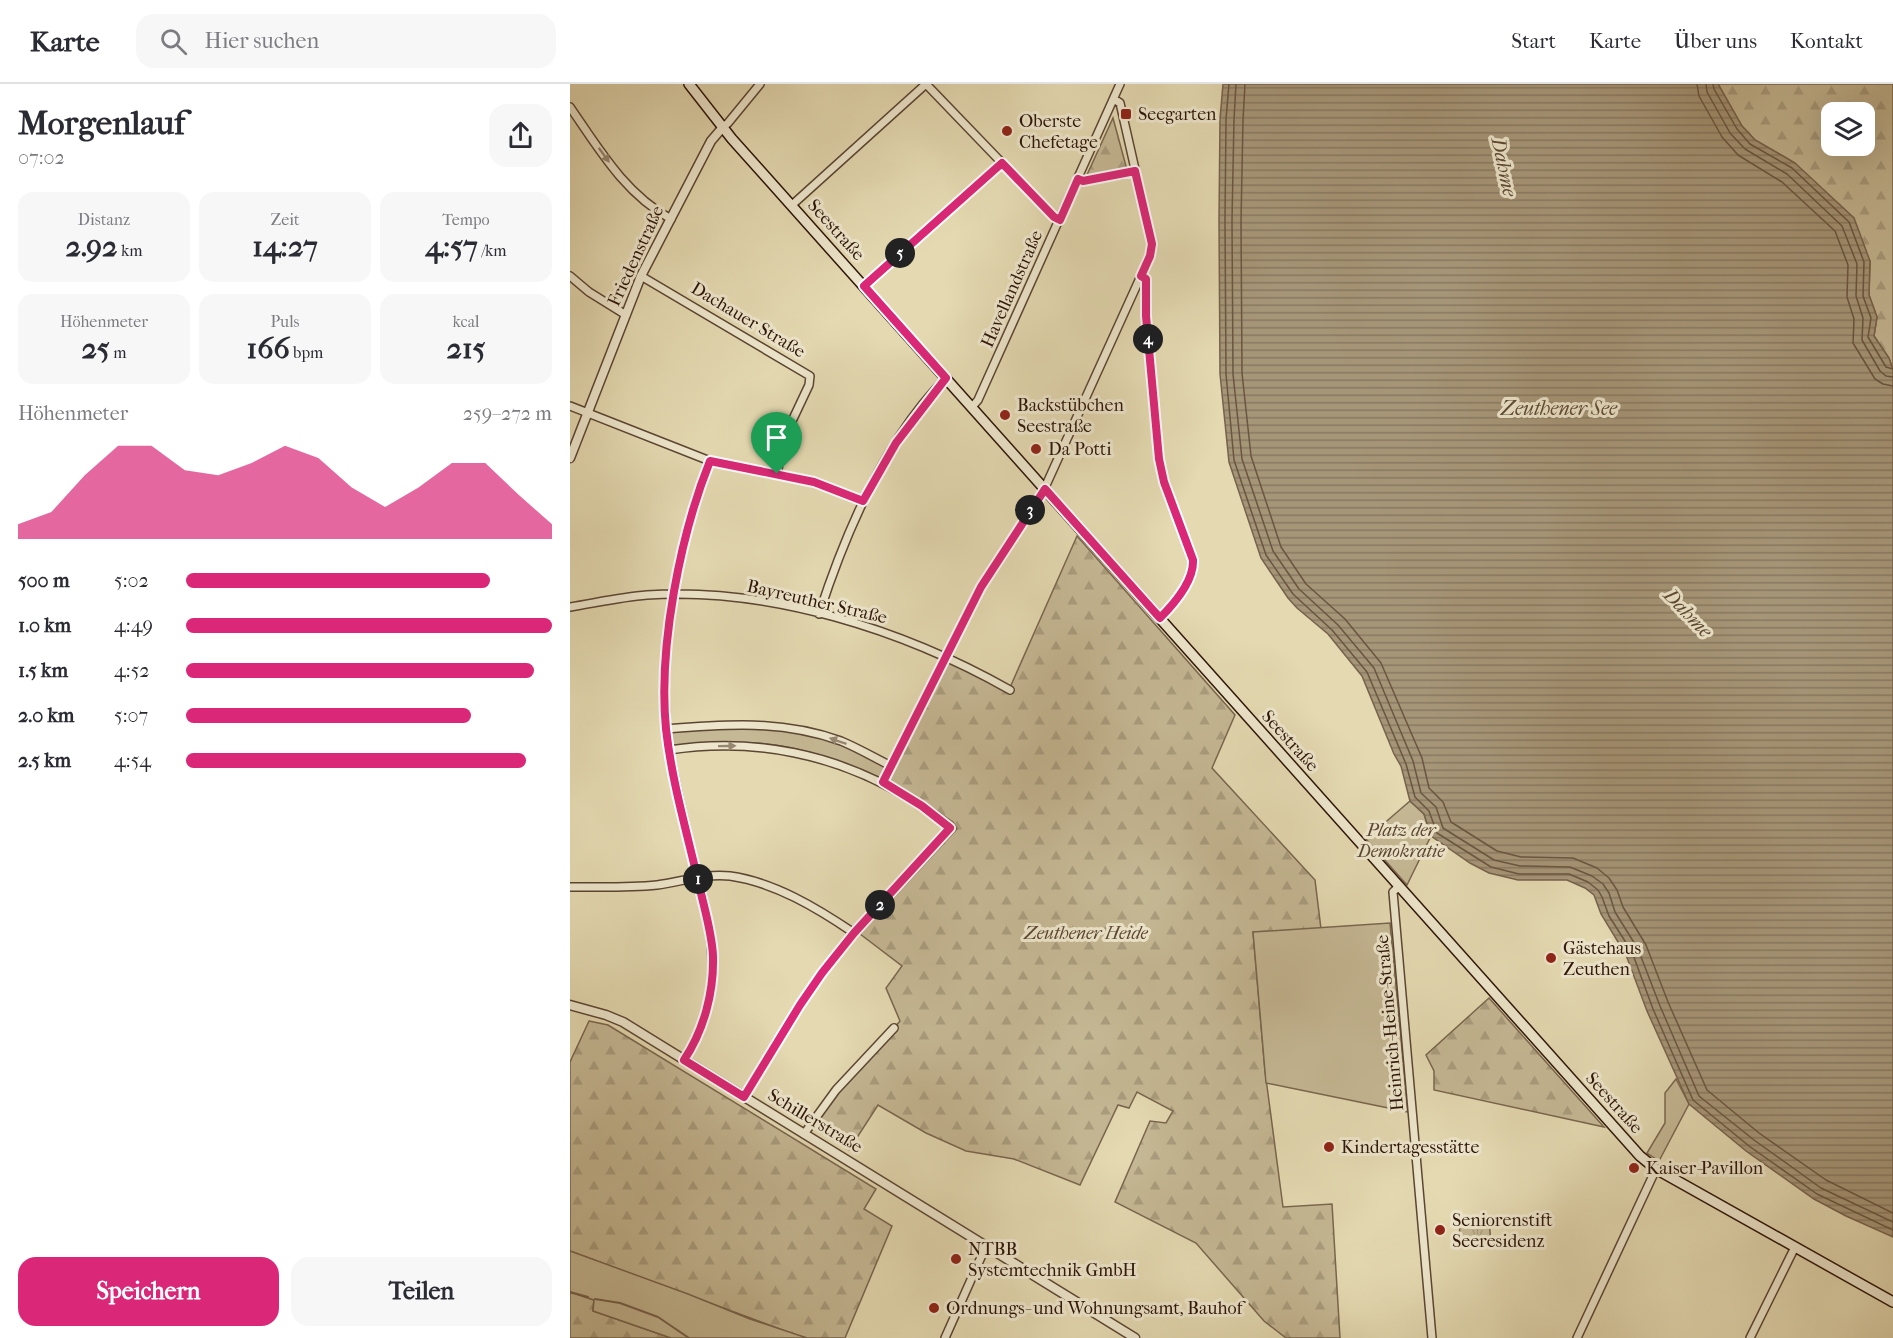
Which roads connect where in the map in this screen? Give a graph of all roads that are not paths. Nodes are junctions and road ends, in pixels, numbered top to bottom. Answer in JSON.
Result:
{"nodes":[{"id":1,"x":689,"y":84,"type":"edge"},
{"id":2,"x":760,"y":84,"type":"edge"},
{"id":3,"x":926,"y":84,"type":"edge"},
{"id":4,"x":1120,"y":84,"type":"edge"},
{"id":5,"x":1114,"y":99,"type":"junction"},
{"id":6,"x":570,"y":108,"type":"edge"},
{"id":7,"x":723,"y":127,"type":"junction"},
{"id":8,"x":1002,"y":163,"type":"junction"},
{"id":9,"x":1135,"y":171,"type":"junction"},
{"id":10,"x":1078,"y":179,"type":"junction"},
{"id":11,"x":792,"y":206,"type":"junction"},
{"id":12,"x":671,"y":219,"type":"junction"},
{"id":13,"x":1060,"y":220,"type":"junction"},
{"id":14,"x":570,"y":276,"type":"edge"},
{"id":15,"x":641,"y":276,"type":"junction"},
{"id":16,"x":1141,"y":276,"type":"junction"},
{"id":17,"x":864,"y":286,"type":"junction"},
{"id":18,"x":626,"y":315,"type":"junction"},
{"id":19,"x":946,"y":378,"type":"junction"},
{"id":20,"x":570,"y":406,"type":"edge"},
{"id":21,"x":972,"y":407,"type":"junction"},
{"id":22,"x":587,"y":414,"type":"junction"},
{"id":23,"x":570,"y":458,"type":"edge"},
{"id":24,"x":710,"y":461,"type":"junction"},
{"id":25,"x":777,"y":474,"type":"junction"},
{"id":26,"x":1045,"y":489,"type":"junction"},
{"id":27,"x":863,"y":501,"type":"junction"},
{"id":28,"x":674,"y":594,"type":"junction"},
{"id":29,"x":570,"y":607,"type":"edge"},
{"id":30,"x":819,"y":614,"type":"junction"},
{"id":31,"x":1160,"y":618,"type":"junction"},
{"id":32,"x":946,"y":657,"type":"junction"},
{"id":33,"x":1010,"y":690,"type":"dead end"},
{"id":34,"x":666,"y":729,"type":"junction"},
{"id":35,"x":669,"y":750,"type":"junction"},
{"id":36,"x":891,"y":766,"type":"junction"},
{"id":37,"x":883,"y":782,"type":"junction"},
{"id":38,"x":698,"y":877,"type":"junction"},
{"id":39,"x":570,"y":887,"type":"edge"},
{"id":40,"x":1398,"y":887,"type":"junction"},
{"id":41,"x":854,"y":933,"type":"junction"},
{"id":42,"x":570,"y":1005,"type":"edge"},
{"id":43,"x":894,"y":1028,"type":"dead end"},
{"id":44,"x":684,"y":1060,"type":"junction"},
{"id":45,"x":744,"y":1097,"type":"junction"},
{"id":46,"x":804,"y":1134,"type":"junction"},
{"id":47,"x":1656,"y":1169,"type":"junction"},
{"id":48,"x":986,"y":1246,"type":"junction"},
{"id":49,"x":1795,"y":1247,"type":"junction"},
{"id":50,"x":1893,"y":1302,"type":"edge"},
{"id":51,"x":945,"y":1338,"type":"edge"},
{"id":52,"x":1135,"y":1338,"type":"edge"},
{"id":53,"x":1432,"y":1338,"type":"edge"},
{"id":54,"x":1577,"y":1338,"type":"edge"},
{"id":55,"x":1750,"y":1338,"type":"edge"}],
"edges":[{"from":1,"to":7,"type":"main road","name":"Seestraße"},
{"from":2,"to":7,"type":"street","name":"Friedenstraße"},
{"from":3,"to":8,"type":"street"},
{"from":3,"to":11,"type":"street"},
{"from":4,"to":5,"type":"street","name":"Havellandstraße"},
{"from":5,"to":9,"type":"street"},
{"from":5,"to":10,"type":"street","name":"Havellandstraße"},
{"from":6,"to":12,"type":"street","one_way":true},
{"from":7,"to":11,"type":"main road","name":"Seestraße"},
{"from":7,"to":12,"type":"street","name":"Friedenstraße"},
{"from":8,"to":13,"type":"street"},
{"from":8,"to":17,"type":"street"},
{"from":9,"to":10,"type":"street"},
{"from":9,"to":16,"type":"street"},
{"from":10,"to":13,"type":"street","name":"Havellandstraße"},
{"from":11,"to":17,"type":"main road","name":"Seestraße"},
{"from":12,"to":15,"type":"street","name":"Friedenstraße"},
{"from":13,"to":21,"type":"street","name":"Havellandstraße"},
{"from":14,"to":18,"type":"street"},
{"from":15,"to":18,"type":"street","name":"Friedenstraße"},
{"from":15,"to":25,"type":"street","name":"Dachauer Straße"},
{"from":16,"to":26,"type":"street"},
{"from":16,"to":31,"type":"street"},
{"from":17,"to":19,"type":"main road","name":"Seestraße"},
{"from":18,"to":22,"type":"street","name":"Friedenstraße"},
{"from":19,"to":21,"type":"main road","name":"Seestraße"},
{"from":19,"to":27,"type":"street"},
{"from":20,"to":22,"type":"street"},
{"from":21,"to":26,"type":"main road","name":"Seestraße"},
{"from":22,"to":23,"type":"street","name":"Friedenstraße"},
{"from":22,"to":24,"type":"street"},
{"from":24,"to":25,"type":"street"},
{"from":24,"to":28,"type":"street"},
{"from":25,"to":27,"type":"street"},
{"from":26,"to":31,"type":"main road","name":"Seestraße"},
{"from":26,"to":32,"type":"street"},
{"from":27,"to":30,"type":"street"},
{"from":28,"to":29,"type":"street","name":"Bayreuther Straße"},
{"from":28,"to":30,"type":"street","name":"Bayreuther Straße"},
{"from":28,"to":34,"type":"street"},
{"from":30,"to":32,"type":"street","name":"Bayreuther Straße"},
{"from":31,"to":40,"type":"main road","name":"Seestraße"},
{"from":32,"to":33,"type":"street","name":"Bayreuther Straße"},
{"from":32,"to":36,"type":"street"},
{"from":34,"to":35,"type":"street"},
{"from":36,"to":34,"type":"street","one_way":true},
{"from":35,"to":37,"type":"street","one_way":true},
{"from":35,"to":38,"type":"street"},
{"from":36,"to":37,"type":"street"},
{"from":37,"to":41,"type":"street"},
{"from":38,"to":39,"type":"street"},
{"from":38,"to":41,"type":"street"},
{"from":38,"to":44,"type":"street"},
{"from":40,"to":47,"type":"main road","name":"Seestraße"},
{"from":40,"to":53,"type":"street","name":"Heinrich-Heine-Straße"},
{"from":41,"to":45,"type":"street"},
{"from":42,"to":44,"type":"street","name":"Schillerstraße"},
{"from":43,"to":46,"type":"street"},
{"from":44,"to":45,"type":"street","name":"Schillerstraße"},
{"from":45,"to":46,"type":"street","name":"Schillerstraße"},
{"from":46,"to":48,"type":"street","name":"Schillerstraße"},
{"from":47,"to":49,"type":"main road","name":"Seestraße"},
{"from":47,"to":54,"type":"street"},
{"from":48,"to":51,"type":"street"},
{"from":48,"to":52,"type":"street","name":"Schillerstraße"},
{"from":49,"to":50,"type":"main road","name":"Seestraße"},
{"from":49,"to":55,"type":"street"}]}
